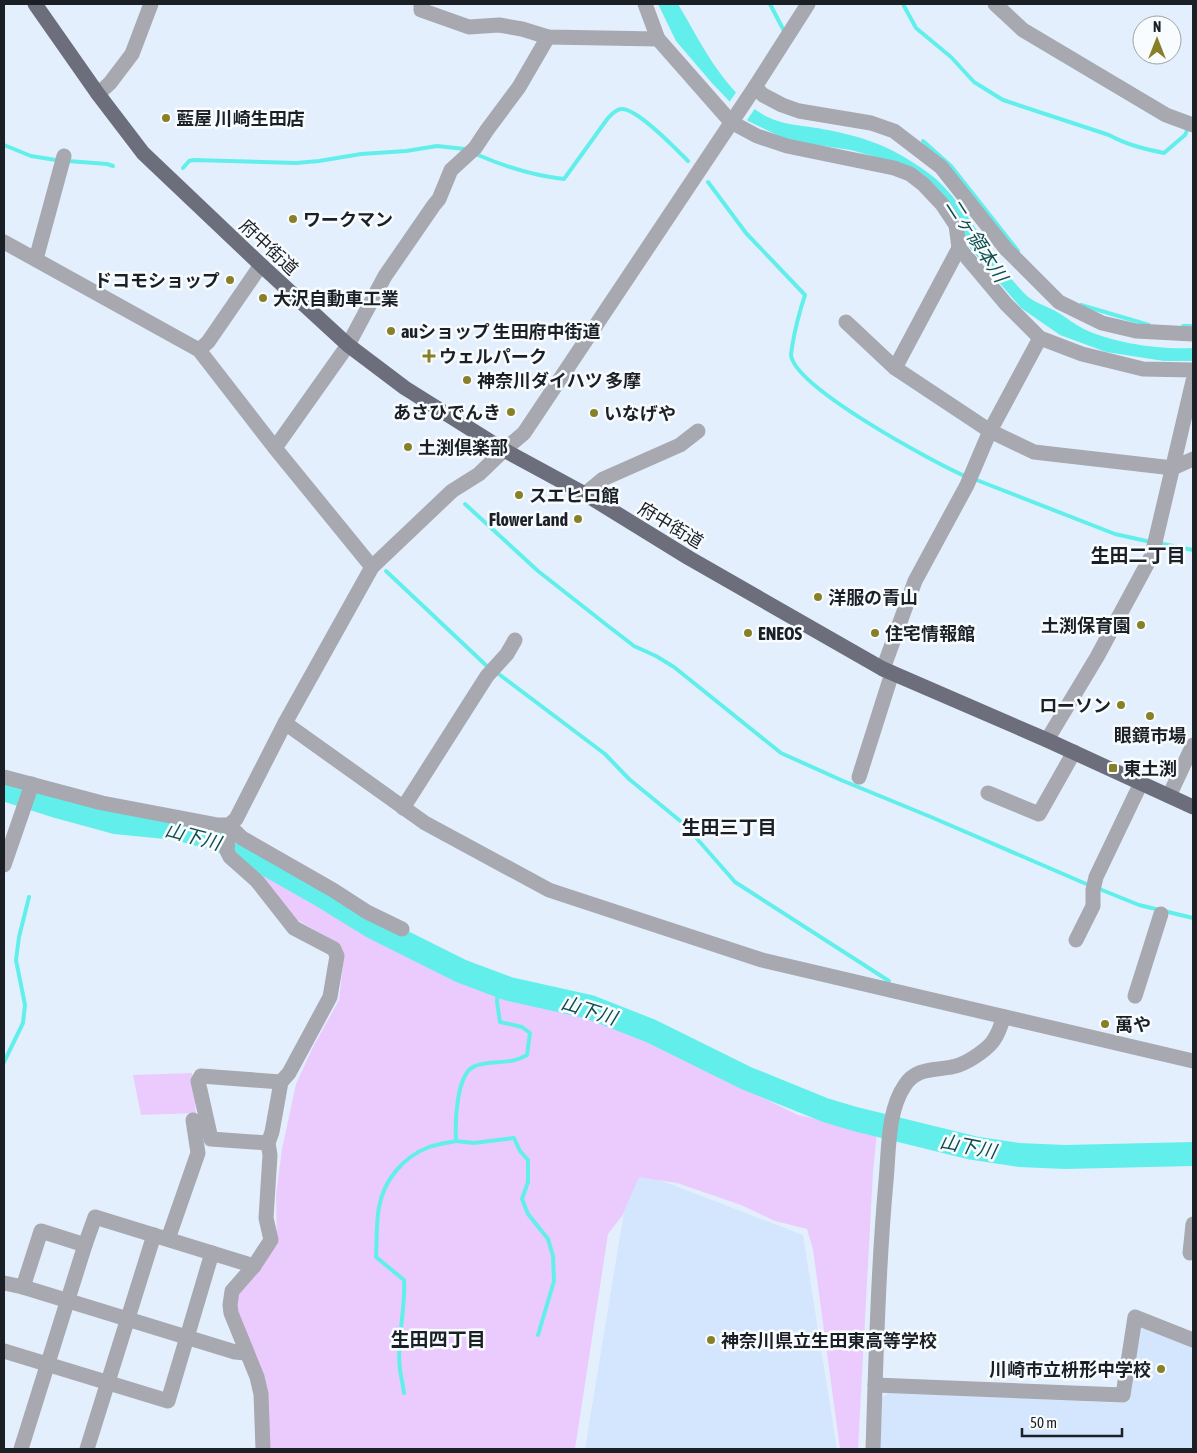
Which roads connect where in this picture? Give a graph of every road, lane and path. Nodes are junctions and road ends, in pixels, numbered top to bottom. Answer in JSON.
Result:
{"nodes":[{"id":1,"x":35,"y":4,"type":"edge"},
{"id":2,"x":151,"y":4,"type":"edge"},
{"id":3,"x":420,"y":4,"type":"edge"},
{"id":4,"x":645,"y":4,"type":"edge"},
{"id":5,"x":808,"y":4,"type":"edge"},
{"id":6,"x":995,"y":4,"type":"edge"},
{"id":7,"x":548,"y":37,"type":"junction"},
{"id":8,"x":658,"y":39,"type":"junction"},
{"id":9,"x":753,"y":91,"type":"junction"},
{"id":10,"x":98,"y":94,"type":"junction"},
{"id":11,"x":733,"y":119,"type":"junction"},
{"id":12,"x":1193,"y":125,"type":"edge"},
{"id":13,"x":64,"y":156,"type":"dead end"},
{"id":14,"x":4,"y":242,"type":"edge"},
{"id":15,"x":958,"y":248,"type":"junction"},
{"id":16,"x":36,"y":259,"type":"junction"},
{"id":17,"x":261,"y":266,"type":"junction"},
{"id":18,"x":846,"y":322,"type":"dead end"},
{"id":19,"x":1193,"y":334,"type":"edge"},
{"id":20,"x":1040,"y":338,"type":"junction"},
{"id":21,"x":348,"y":345,"type":"junction"},
{"id":22,"x":199,"y":350,"type":"junction"},
{"id":23,"x":895,"y":368,"type":"junction"},
{"id":24,"x":1193,"y":370,"type":"edge"},
{"id":25,"x":1193,"y":382,"type":"edge"},
{"id":26,"x":698,"y":431,"type":"dead end"},
{"id":27,"x":990,"y":431,"type":"junction"},
{"id":28,"x":275,"y":448,"type":"junction"},
{"id":29,"x":504,"y":450,"type":"junction"},
{"id":30,"x":1193,"y":459,"type":"edge"},
{"id":31,"x":1173,"y":468,"type":"junction"},
{"id":32,"x":585,"y":494,"type":"junction"},
{"id":33,"x":372,"y":567,"type":"junction"},
{"id":34,"x":515,"y":640,"type":"dead end"},
{"id":35,"x":888,"y":671,"type":"junction"},
{"id":36,"x":285,"y":723,"type":"junction"},
{"id":37,"x":1047,"y":740,"type":"junction"},
{"id":38,"x":1193,"y":745,"type":"edge"},
{"id":39,"x":1074,"y":752,"type":"junction"},
{"id":40,"x":4,"y":777,"type":"edge"},
{"id":41,"x":858,"y":777,"type":"dead end"},
{"id":42,"x":1141,"y":783,"type":"junction"},
{"id":43,"x":30,"y":787,"type":"junction"},
{"id":44,"x":988,"y":793,"type":"dead end"},
{"id":45,"x":1169,"y":796,"type":"junction"},
{"id":46,"x":1193,"y":807,"type":"edge"},
{"id":47,"x":403,"y":808,"type":"junction"},
{"id":48,"x":229,"y":838,"type":"junction"},
{"id":49,"x":4,"y":865,"type":"edge"},
{"id":50,"x":1162,"y":914,"type":"dead end"},
{"id":51,"x":402,"y":929,"type":"dead end"},
{"id":52,"x":1076,"y":940,"type":"dead end"},
{"id":53,"x":1136,"y":996,"type":"dead end"},
{"id":54,"x":1004,"y":1018,"type":"junction"},
{"id":55,"x":1193,"y":1061,"type":"edge"},
{"id":56,"x":281,"y":1082,"type":"junction"},
{"id":57,"x":193,"y":1120,"type":"dead end"},
{"id":58,"x":268,"y":1143,"type":"junction"},
{"id":59,"x":1193,"y":1224,"type":"edge"},
{"id":60,"x":161,"y":1237,"type":"junction"},
{"id":61,"x":84,"y":1246,"type":"junction"},
{"id":62,"x":212,"y":1252,"type":"junction"},
{"id":63,"x":1190,"y":1253,"type":"dead end"},
{"id":64,"x":254,"y":1266,"type":"junction"},
{"id":65,"x":23,"y":1287,"type":"junction"},
{"id":66,"x":5,"y":1288,"type":"edge"},
{"id":67,"x":67,"y":1301,"type":"junction"},
{"id":68,"x":128,"y":1320,"type":"junction"},
{"id":69,"x":188,"y":1337,"type":"junction"},
{"id":70,"x":1193,"y":1340,"type":"edge"},
{"id":71,"x":4,"y":1351,"type":"edge"},
{"id":72,"x":246,"y":1353,"type":"junction"},
{"id":73,"x":48,"y":1364,"type":"junction"},
{"id":74,"x":108,"y":1384,"type":"junction"},
{"id":75,"x":875,"y":1385,"type":"junction"},
{"id":76,"x":21,"y":1449,"type":"edge"},
{"id":77,"x":87,"y":1449,"type":"edge"},
{"id":78,"x":263,"y":1449,"type":"edge"},
{"id":79,"x":873,"y":1449,"type":"edge"}],
"edges":[{"from":1,"to":10,"type":"main road","name":"府中街道"},
{"from":2,"to":10,"type":"street"},
{"from":3,"to":7,"type":"street"},
{"from":4,"to":8,"type":"street"},
{"from":5,"to":9,"type":"street"},
{"from":6,"to":12,"type":"street"},
{"from":7,"to":8,"type":"street"},
{"from":7,"to":21,"type":"street"},
{"from":8,"to":11,"type":"street"},
{"from":9,"to":11,"type":"street"},
{"from":9,"to":19,"type":"street"},
{"from":10,"to":17,"type":"main road","name":"府中街道"},
{"from":11,"to":15,"type":"street"},
{"from":11,"to":29,"type":"street"},
{"from":13,"to":16,"type":"street"},
{"from":14,"to":16,"type":"street"},
{"from":15,"to":20,"type":"street"},
{"from":15,"to":23,"type":"street"},
{"from":16,"to":22,"type":"street"},
{"from":17,"to":21,"type":"main road","name":"府中街道"},
{"from":17,"to":22,"type":"street"},
{"from":18,"to":23,"type":"street"},
{"from":20,"to":24,"type":"street"},
{"from":20,"to":27,"type":"street"},
{"from":21,"to":28,"type":"street"},
{"from":21,"to":29,"type":"main road","name":"府中街道"},
{"from":22,"to":28,"type":"street"},
{"from":23,"to":27,"type":"street"},
{"from":25,"to":31,"type":"street"},
{"from":26,"to":32,"type":"street"},
{"from":27,"to":31,"type":"street"},
{"from":27,"to":35,"type":"street"},
{"from":28,"to":33,"type":"street"},
{"from":29,"to":32,"type":"main road","name":"府中街道"},
{"from":29,"to":33,"type":"street"},
{"from":30,"to":31,"type":"street"},
{"from":31,"to":37,"type":"street"},
{"from":32,"to":35,"type":"main road","name":"府中街道"},
{"from":33,"to":36,"type":"street"},
{"from":34,"to":47,"type":"street"},
{"from":35,"to":37,"type":"main road","name":"府中街道"},
{"from":35,"to":41,"type":"street"},
{"from":36,"to":47,"type":"street"},
{"from":36,"to":48,"type":"street"},
{"from":37,"to":39,"type":"main road","name":"府中街道"},
{"from":38,"to":45,"type":"street"},
{"from":39,"to":42,"type":"main road","name":"府中街道"},
{"from":39,"to":44,"type":"street"},
{"from":40,"to":43,"type":"street"},
{"from":42,"to":45,"type":"main road","name":"府中街道"},
{"from":42,"to":52,"type":"street"},
{"from":43,"to":48,"type":"street"},
{"from":43,"to":49,"type":"street"},
{"from":45,"to":46,"type":"main road","name":"府中街道"},
{"from":47,"to":54,"type":"street"},
{"from":48,"to":51,"type":"street"},
{"from":48,"to":56,"type":"street"},
{"from":50,"to":53,"type":"street"},
{"from":54,"to":55,"type":"street"},
{"from":54,"to":75,"type":"street"},
{"from":56,"to":58,"type":"street"},
{"from":56,"to":58,"type":"street"},
{"from":57,"to":60,"type":"street"},
{"from":58,"to":64,"type":"street"},
{"from":59,"to":63,"type":"street"},
{"from":60,"to":61,"type":"street"},
{"from":60,"to":62,"type":"street"},
{"from":60,"to":68,"type":"street"},
{"from":61,"to":65,"type":"street"},
{"from":61,"to":67,"type":"street"},
{"from":62,"to":64,"type":"street"},
{"from":62,"to":69,"type":"street"},
{"from":64,"to":72,"type":"street"},
{"from":65,"to":66,"type":"street"},
{"from":65,"to":67,"type":"street"},
{"from":67,"to":68,"type":"street"},
{"from":67,"to":73,"type":"street"},
{"from":68,"to":69,"type":"street"},
{"from":68,"to":74,"type":"street"},
{"from":69,"to":72,"type":"street"},
{"from":69,"to":74,"type":"street"},
{"from":70,"to":75,"type":"street"},
{"from":71,"to":73,"type":"street"},
{"from":72,"to":78,"type":"street"},
{"from":73,"to":74,"type":"street"},
{"from":73,"to":76,"type":"street"},
{"from":74,"to":77,"type":"street"},
{"from":75,"to":79,"type":"street"}]}
